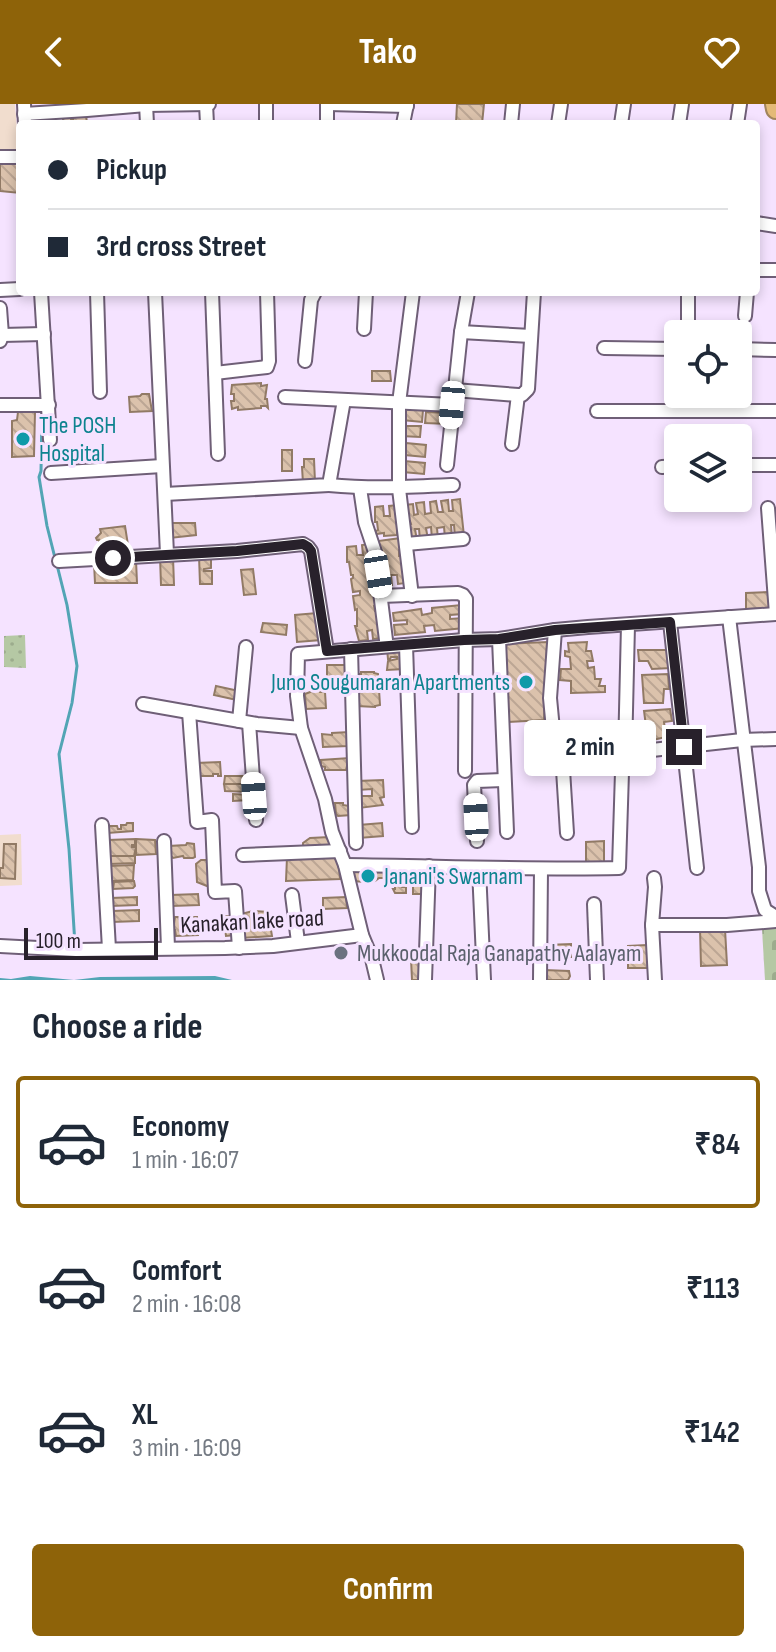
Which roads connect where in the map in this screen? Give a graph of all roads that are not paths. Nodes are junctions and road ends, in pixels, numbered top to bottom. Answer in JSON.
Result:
{"nodes":[{"id":1,"x":146,"y":104,"type":"edge"},
{"id":2,"x":204,"y":104,"type":"edge"},
{"id":3,"x":328,"y":104,"type":"edge"},
{"id":4,"x":369,"y":104,"type":"edge"},
{"id":5,"x":407,"y":105,"type":"edge"},
{"id":6,"x":24,"y":114,"type":"edge"},
{"id":7,"x":88,"y":117,"type":"edge"},
{"id":8,"x":41,"y":296,"type":"edge"},
{"id":9,"x":97,"y":296,"type":"edge"},
{"id":10,"x":155,"y":296,"type":"edge"},
{"id":11,"x":212,"y":296,"type":"edge"},
{"id":12,"x":267,"y":296,"type":"edge"},
{"id":13,"x":313,"y":296,"type":"edge"},
{"id":14,"x":366,"y":296,"type":"edge"},
{"id":15,"x":412,"y":296,"type":"edge"},
{"id":16,"x":467,"y":296,"type":"edge"},
{"id":17,"x":534,"y":296,"type":"edge"},
{"id":18,"x":688,"y":296,"type":"edge"},
{"id":19,"x":747,"y":296,"type":"edge"},
{"id":20,"x":0,"y":308,"type":"edge"},
{"id":21,"x":745,"y":316,"type":"dead end"},
{"id":22,"x":688,"y":320,"type":"edge"},
{"id":23,"x":364,"y":329,"type":"dead end"},
{"id":24,"x":461,"y":332,"type":"junction"},
{"id":25,"x":44,"y":334,"type":"junction"},
{"id":26,"x":531,"y":336,"type":"junction"},
{"id":27,"x":1,"y":338,"type":"edge"},
{"id":28,"x":604,"y":348,"type":"dead end"},
{"id":29,"x":664,"y":349,"type":"edge"},
{"id":30,"x":752,"y":349,"type":"edge"},
{"id":31,"x":776,"y":350,"type":"edge"},
{"id":32,"x":305,"y":361,"type":"dead end"},
{"id":33,"x":215,"y":373,"type":"junction"},
{"id":34,"x":454,"y":390,"type":"junction"},
{"id":35,"x":100,"y":392,"type":"dead end"},
{"id":36,"x":518,"y":395,"type":"junction"},
{"id":37,"x":285,"y":397,"type":"dead end"},
{"id":38,"x":344,"y":400,"type":"junction"},
{"id":39,"x":399,"y":403,"type":"junction"},
{"id":40,"x":0,"y":405,"type":"edge"},
{"id":41,"x":49,"y":405,"type":"junction"},
{"id":42,"x":452,"y":405,"type":"junction"},
{"id":43,"x":597,"y":411,"type":"dead end"},
{"id":44,"x":776,"y":411,"type":"edge"},
{"id":45,"x":50,"y":440,"type":"dead end"},
{"id":46,"x":512,"y":444,"type":"dead end"},
{"id":47,"x":218,"y":454,"type":"dead end"},
{"id":48,"x":447,"y":465,"type":"dead end"},
{"id":49,"x":752,"y":465,"type":"edge"},
{"id":50,"x":776,"y":465,"type":"edge"},
{"id":51,"x":162,"y":466,"type":"junction"},
{"id":52,"x":51,"y":473,"type":"dead end"},
{"id":53,"x":329,"y":485,"type":"junction"},
{"id":54,"x":453,"y":485,"type":"dead end"},
{"id":55,"x":360,"y":488,"type":"junction"},
{"id":56,"x":399,"y":489,"type":"junction"},
{"id":57,"x":165,"y":494,"type":"junction"},
{"id":58,"x":768,"y":508,"type":"dead end"},
{"id":59,"x":463,"y":539,"type":"dead end"},
{"id":60,"x":406,"y":544,"type":"junction"},
{"id":61,"x":167,"y":554,"type":"junction"},
{"id":62,"x":59,"y":561,"type":"dead end"},
{"id":63,"x":381,"y":596,"type":"junction"},
{"id":64,"x":412,"y":596,"type":"junction"},
{"id":65,"x":776,"y":614,"type":"edge"},
{"id":66,"x":729,"y":617,"type":"junction"},
{"id":67,"x":670,"y":622,"type":"junction"},
{"id":68,"x":628,"y":625,"type":"junction"},
{"id":69,"x":555,"y":630,"type":"junction"},
{"id":70,"x":499,"y":639,"type":"junction"},
{"id":71,"x":386,"y":640,"type":"dead end"},
{"id":72,"x":464,"y":640,"type":"junction"},
{"id":73,"x":406,"y":645,"type":"junction"},
{"id":74,"x":246,"y":647,"type":"dead end"},
{"id":75,"x":351,"y":649,"type":"junction"},
{"id":76,"x":327,"y":651,"type":"junction"},
{"id":77,"x":143,"y":704,"type":"dead end"},
{"id":78,"x":189,"y":712,"type":"junction"},
{"id":79,"x":244,"y":722,"type":"junction"},
{"id":80,"x":301,"y":728,"type":"junction"},
{"id":81,"x":776,"y":739,"type":"edge"},
{"id":82,"x":742,"y":740,"type":"junction"},
{"id":83,"x":684,"y":747,"type":"junction"},
{"id":84,"x":625,"y":753,"type":"junction"},
{"id":85,"x":465,"y":771,"type":"dead end"},
{"id":86,"x":503,"y":780,"type":"junction"},
{"id":87,"x":256,"y":820,"type":"dead end"},
{"id":88,"x":102,"y":825,"type":"dead end"},
{"id":89,"x":412,"y":827,"type":"dead end"},
{"id":90,"x":507,"y":832,"type":"dead end"},
{"id":91,"x":567,"y":833,"type":"dead end"},
{"id":92,"x":164,"y":841,"type":"dead end"},
{"id":93,"x":477,"y":841,"type":"dead end"},
{"id":94,"x":356,"y":843,"type":"dead end"},
{"id":95,"x":340,"y":851,"type":"junction"},
{"id":96,"x":243,"y":855,"type":"dead end"},
{"id":97,"x":345,"y":865,"type":"junction"},
{"id":98,"x":429,"y":866,"type":"junction"},
{"id":99,"x":697,"y":868,"type":"dead end"},
{"id":100,"x":479,"y":869,"type":"junction"},
{"id":101,"x":541,"y":869,"type":"junction"},
{"id":102,"x":654,"y":878,"type":"dead end"},
{"id":103,"x":292,"y":895,"type":"dead end"},
{"id":104,"x":594,"y":904,"type":"dead end"},
{"id":105,"x":776,"y":919,"type":"edge"},
{"id":106,"x":652,"y":925,"type":"junction"},
{"id":107,"x":362,"y":935,"type":"junction"},
{"id":108,"x":298,"y":942,"type":"junction"},
{"id":109,"x":0,"y":946,"type":"edge"},
{"id":110,"x":168,"y":948,"type":"junction"},
{"id":111,"x":239,"y":948,"type":"junction"},
{"id":112,"x":109,"y":949,"type":"junction"},
{"id":113,"x":377,"y":980,"type":"edge"},
{"id":114,"x":425,"y":980,"type":"edge"},
{"id":115,"x":484,"y":980,"type":"edge"},
{"id":116,"x":540,"y":980,"type":"edge"},
{"id":117,"x":597,"y":980,"type":"edge"},
{"id":118,"x":655,"y":980,"type":"edge"}],
"edges":[{"from":1,"to":2,"type":"street"},
{"from":1,"to":7,"type":"street"},
{"from":3,"to":4,"type":"street"},
{"from":4,"to":5,"type":"street"},
{"from":6,"to":7,"type":"street"},
{"from":8,"to":25,"type":"street"},
{"from":9,"to":35,"type":"street"},
{"from":10,"to":51,"type":"street"},
{"from":11,"to":33,"type":"street"},
{"from":12,"to":33,"type":"street"},
{"from":13,"to":32,"type":"street"},
{"from":14,"to":23,"type":"street"},
{"from":15,"to":39,"type":"street"},
{"from":16,"to":24,"type":"street"},
{"from":17,"to":26,"type":"street"},
{"from":18,"to":22,"type":"street"},
{"from":19,"to":21,"type":"street"},
{"from":20,"to":27,"type":"street"},
{"from":24,"to":26,"type":"street"},
{"from":24,"to":34,"type":"street"},
{"from":25,"to":27,"type":"street"},
{"from":25,"to":41,"type":"street"},
{"from":26,"to":36,"type":"street"},
{"from":28,"to":29,"type":"street"},
{"from":30,"to":31,"type":"street"},
{"from":33,"to":47,"type":"street"},
{"from":34,"to":36,"type":"street"},
{"from":34,"to":42,"type":"street"},
{"from":36,"to":46,"type":"street"},
{"from":37,"to":38,"type":"street"},
{"from":38,"to":39,"type":"street"},
{"from":38,"to":53,"type":"street"},
{"from":39,"to":42,"type":"street"},
{"from":39,"to":56,"type":"street"},
{"from":40,"to":41,"type":"street"},
{"from":41,"to":45,"type":"street"},
{"from":42,"to":48,"type":"street"},
{"from":43,"to":44,"type":"street"},
{"from":49,"to":50,"type":"street"},
{"from":51,"to":52,"type":"street"},
{"from":51,"to":57,"type":"street"},
{"from":53,"to":55,"type":"street"},
{"from":53,"to":57,"type":"street"},
{"from":54,"to":56,"type":"street"},
{"from":55,"to":56,"type":"street"},
{"from":55,"to":63,"type":"street"},
{"from":56,"to":60,"type":"street"},
{"from":57,"to":61,"type":"street"},
{"from":58,"to":65,"type":"street"},
{"from":59,"to":60,"type":"street"},
{"from":60,"to":64,"type":"street"},
{"from":61,"to":62,"type":"street"},
{"from":61,"to":76,"type":"street"},
{"from":63,"to":64,"type":"street"},
{"from":63,"to":71,"type":"street"},
{"from":64,"to":72,"type":"street"},
{"from":65,"to":66,"type":"street"},
{"from":66,"to":67,"type":"street"},
{"from":66,"to":82,"type":"street"},
{"from":67,"to":68,"type":"street"},
{"from":67,"to":83,"type":"street"},
{"from":68,"to":69,"type":"street"},
{"from":68,"to":84,"type":"street"},
{"from":69,"to":70,"type":"street"},
{"from":69,"to":91,"type":"street"},
{"from":70,"to":72,"type":"street"},
{"from":70,"to":86,"type":"street"},
{"from":72,"to":73,"type":"street"},
{"from":72,"to":85,"type":"street"},
{"from":73,"to":75,"type":"street"},
{"from":73,"to":89,"type":"street"},
{"from":74,"to":79,"type":"street"},
{"from":75,"to":76,"type":"street"},
{"from":75,"to":94,"type":"street"},
{"from":76,"to":80,"type":"street"},
{"from":77,"to":78,"type":"street"},
{"from":78,"to":79,"type":"street"},
{"from":78,"to":111,"type":"street"},
{"from":79,"to":80,"type":"street"},
{"from":79,"to":87,"type":"street"},
{"from":80,"to":95,"type":"street"},
{"from":81,"to":82,"type":"street"},
{"from":82,"to":83,"type":"street"},
{"from":82,"to":105,"type":"street"},
{"from":83,"to":84,"type":"street"},
{"from":83,"to":99,"type":"street"},
{"from":84,"to":101,"type":"street"},
{"from":86,"to":90,"type":"street"},
{"from":86,"to":93,"type":"street"},
{"from":88,"to":112,"type":"street"},
{"from":92,"to":110,"type":"street"},
{"from":95,"to":96,"type":"street"},
{"from":95,"to":97,"type":"street"},
{"from":97,"to":98,"type":"street"},
{"from":97,"to":107,"type":"street"},
{"from":98,"to":100,"type":"street"},
{"from":98,"to":114,"type":"street"},
{"from":100,"to":101,"type":"street"},
{"from":100,"to":115,"type":"street"},
{"from":101,"to":116,"type":"street"},
{"from":102,"to":106,"type":"street"},
{"from":103,"to":108,"type":"street"},
{"from":104,"to":117,"type":"street"},
{"from":105,"to":106,"type":"street"},
{"from":106,"to":118,"type":"street"},
{"from":107,"to":108,"type":"street","name":"Kanakan lake road"},
{"from":107,"to":113,"type":"street"},
{"from":108,"to":111,"type":"street","name":"Kanakan lake road"},
{"from":109,"to":112,"type":"street","name":"Kanakan lake road"},
{"from":110,"to":111,"type":"street","name":"Kanakan lake road"},
{"from":110,"to":112,"type":"street","name":"Kanakan lake road"}]}
